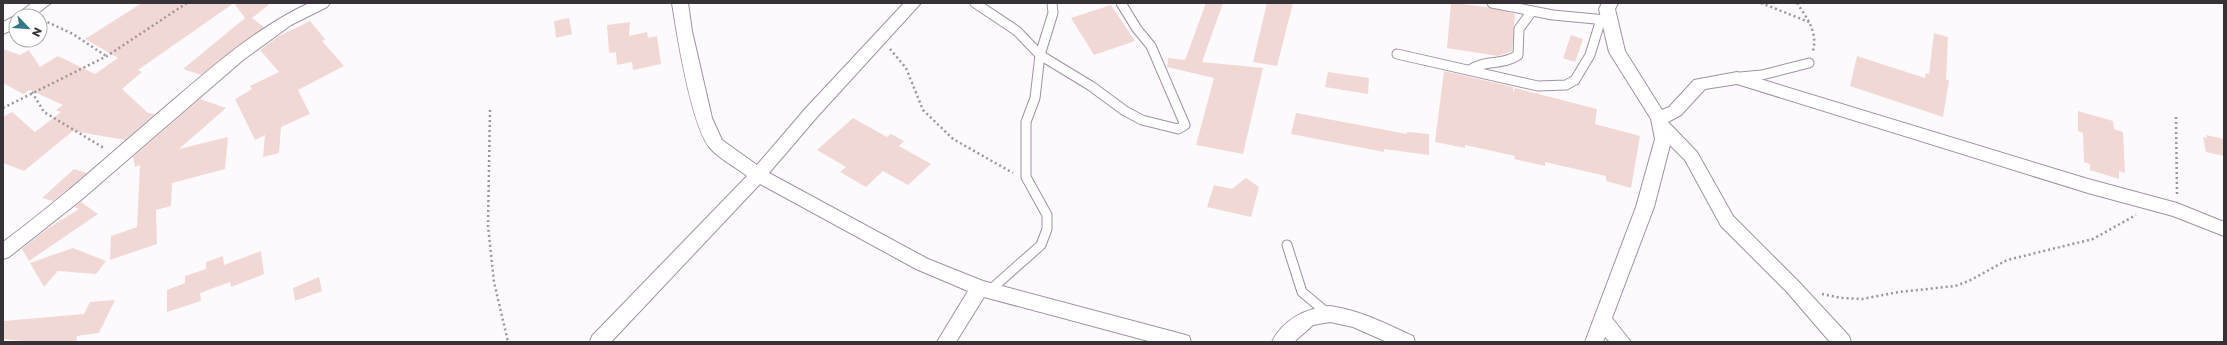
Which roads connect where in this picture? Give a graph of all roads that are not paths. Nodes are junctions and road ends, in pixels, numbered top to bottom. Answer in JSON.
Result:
{"nodes":[{"id":1,"x":322,"y":3,"type":"edge"},
{"id":2,"x":680,"y":3,"type":"edge"},
{"id":3,"x":913,"y":3,"type":"edge"},
{"id":4,"x":975,"y":3,"type":"edge"},
{"id":5,"x":1052,"y":3,"type":"edge"},
{"id":6,"x":1121,"y":3,"type":"edge"},
{"id":7,"x":1492,"y":3,"type":"edge"},
{"id":8,"x":1532,"y":11,"type":"junction"},
{"id":9,"x":1606,"y":11,"type":"edge"},
{"id":10,"x":1397,"y":54,"type":"dead end"},
{"id":11,"x":1040,"y":55,"type":"junction"},
{"id":12,"x":1809,"y":63,"type":"road end"},
{"id":13,"x":1470,"y":70,"type":"junction"},
{"id":14,"x":1737,"y":78,"type":"junction"},
{"id":15,"x":1661,"y":122,"type":"junction"},
{"id":16,"x":758,"y":175,"type":"junction"},
{"id":17,"x":2224,"y":229,"type":"edge"},
{"id":18,"x":1287,"y":245,"type":"dead end"},
{"id":19,"x":3,"y":252,"type":"edge"},
{"id":20,"x":984,"y":289,"type":"junction"},
{"id":21,"x":1326,"y":312,"type":"junction"},
{"id":22,"x":1602,"y":320,"type":"junction"},
{"id":23,"x":599,"y":342,"type":"edge"},
{"id":24,"x":946,"y":342,"type":"edge"},
{"id":25,"x":1182,"y":342,"type":"edge"},
{"id":26,"x":1281,"y":342,"type":"edge"},
{"id":27,"x":1406,"y":342,"type":"edge"},
{"id":28,"x":1594,"y":342,"type":"edge"},
{"id":29,"x":1622,"y":342,"type":"edge"},
{"id":30,"x":1842,"y":342,"type":"edge"}],
"edges":[{"from":1,"to":19,"type":"street"},
{"from":2,"to":16,"type":"street"},
{"from":3,"to":16,"type":"street"},
{"from":4,"to":11,"type":"lane"},
{"from":5,"to":11,"type":"lane"},
{"from":6,"to":11,"type":"lane"},
{"from":7,"to":8,"type":"lane"},
{"from":8,"to":9,"type":"lane"},
{"from":8,"to":13,"type":"lane"},
{"from":9,"to":13,"type":"lane"},
{"from":9,"to":15,"type":"street"},
{"from":10,"to":13,"type":"lane"},
{"from":11,"to":20,"type":"lane"},
{"from":12,"to":14,"type":"lane"},
{"from":14,"to":15,"type":"street"},
{"from":14,"to":17,"type":"street"},
{"from":15,"to":22,"type":"street"},
{"from":15,"to":30,"type":"street"},
{"from":16,"to":20,"type":"street"},
{"from":16,"to":23,"type":"street"},
{"from":18,"to":21,"type":"lane"},
{"from":20,"to":24,"type":"street"},
{"from":20,"to":25,"type":"street"},
{"from":21,"to":26,"type":"street"},
{"from":21,"to":27,"type":"street"},
{"from":22,"to":28,"type":"street"},
{"from":22,"to":29,"type":"street"}]}
